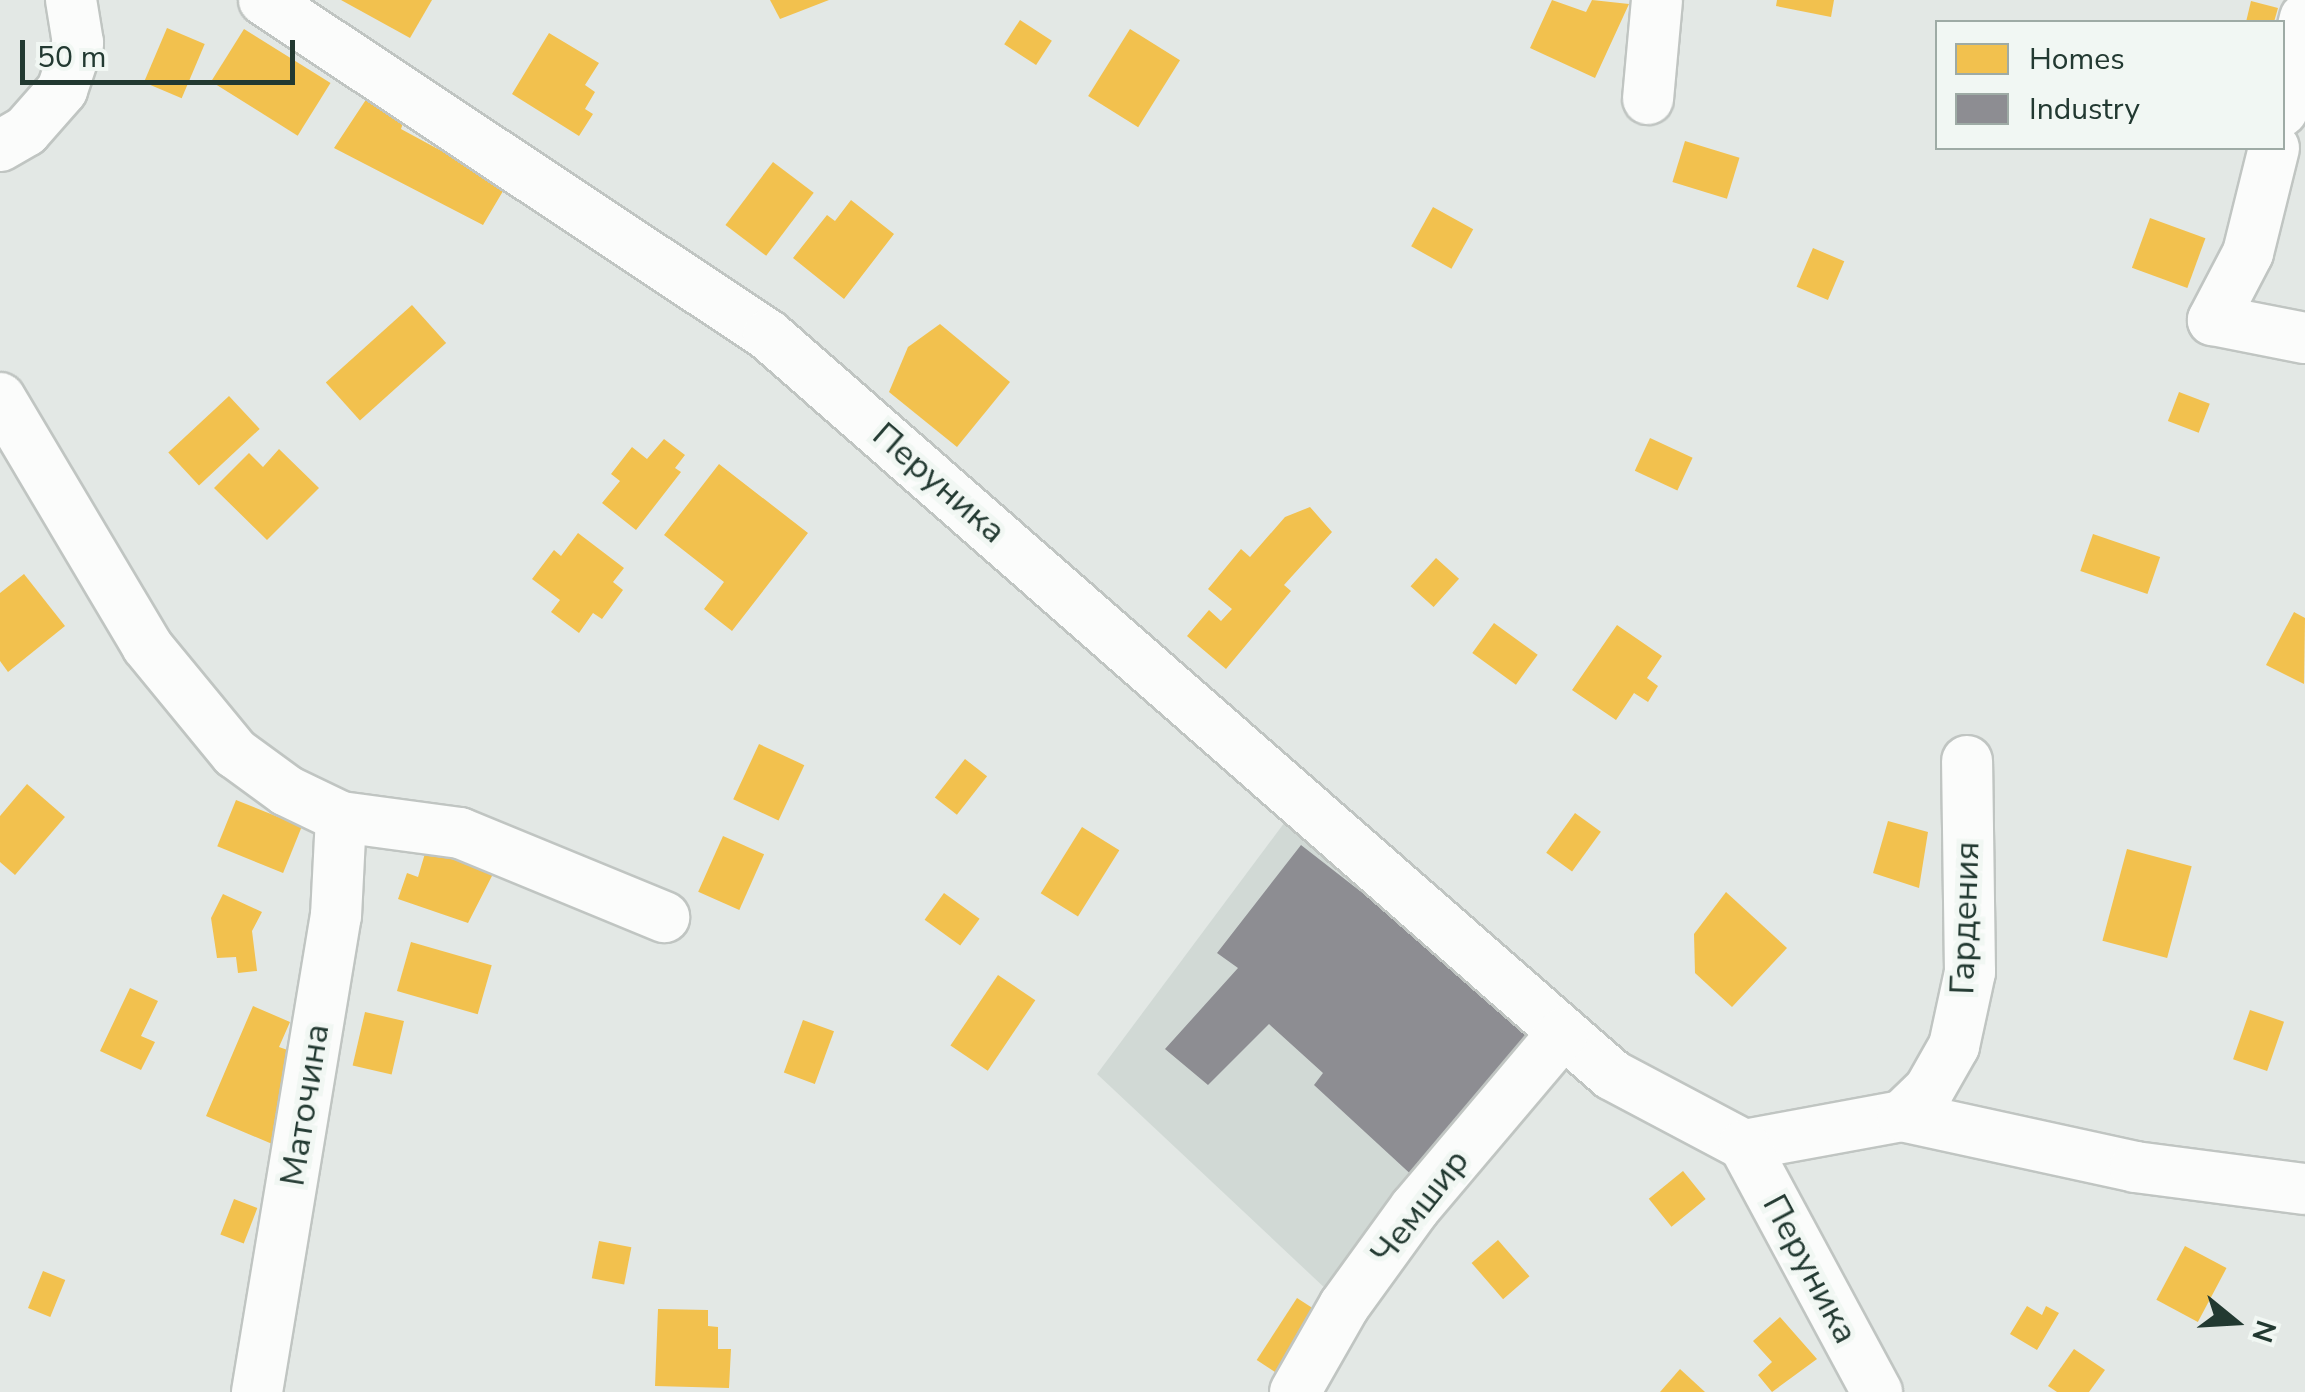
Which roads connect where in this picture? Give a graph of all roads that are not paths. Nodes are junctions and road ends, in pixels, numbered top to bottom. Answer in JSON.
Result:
{"nodes":[{"id":1,"x":70,"y":0,"type":"edge"},
{"id":2,"x":264,"y":0,"type":"edge"},
{"id":3,"x":1657,"y":0,"type":"edge"},
{"id":4,"x":2305,"y":18,"type":"edge"},
{"id":5,"x":2285,"y":98,"type":"edge"},
{"id":6,"x":1648,"y":99,"type":"dead end"},
{"id":7,"x":0,"y":146,"type":"edge"},
{"id":8,"x":2274,"y":150,"type":"edge"},
{"id":9,"x":2305,"y":338,"type":"edge"},
{"id":10,"x":0,"y":398,"type":"edge"},
{"id":11,"x":1968,"y":761,"type":"dead end"},
{"id":12,"x":342,"y":818,"type":"junction"},
{"id":13,"x":664,"y":917,"type":"dead end"},
{"id":14,"x":1562,"y":1033,"type":"junction"},
{"id":15,"x":1902,"y":1116,"type":"junction"},
{"id":16,"x":1744,"y":1145,"type":"junction"},
{"id":17,"x":2305,"y":1189,"type":"edge"},
{"id":18,"x":257,"y":1392,"type":"edge"},
{"id":19,"x":1295,"y":1392,"type":"edge"},
{"id":20,"x":1877,"y":1392,"type":"edge"}],
"edges":[{"from":1,"to":7,"type":"street"},
{"from":2,"to":14,"type":"street","name":"Перуника"},
{"from":3,"to":6,"type":"street"},
{"from":4,"to":5,"type":"street"},
{"from":8,"to":9,"type":"street"},
{"from":10,"to":12,"type":"street"},
{"from":11,"to":15,"type":"street","name":"Гардения"},
{"from":12,"to":13,"type":"street"},
{"from":12,"to":18,"type":"street","name":"Маточина"},
{"from":14,"to":16,"type":"street","name":"Перуника"},
{"from":14,"to":19,"type":"street","name":"Чемшир"},
{"from":15,"to":16,"type":"street"},
{"from":15,"to":17,"type":"street"},
{"from":16,"to":20,"type":"street","name":"Перуника"}]}
